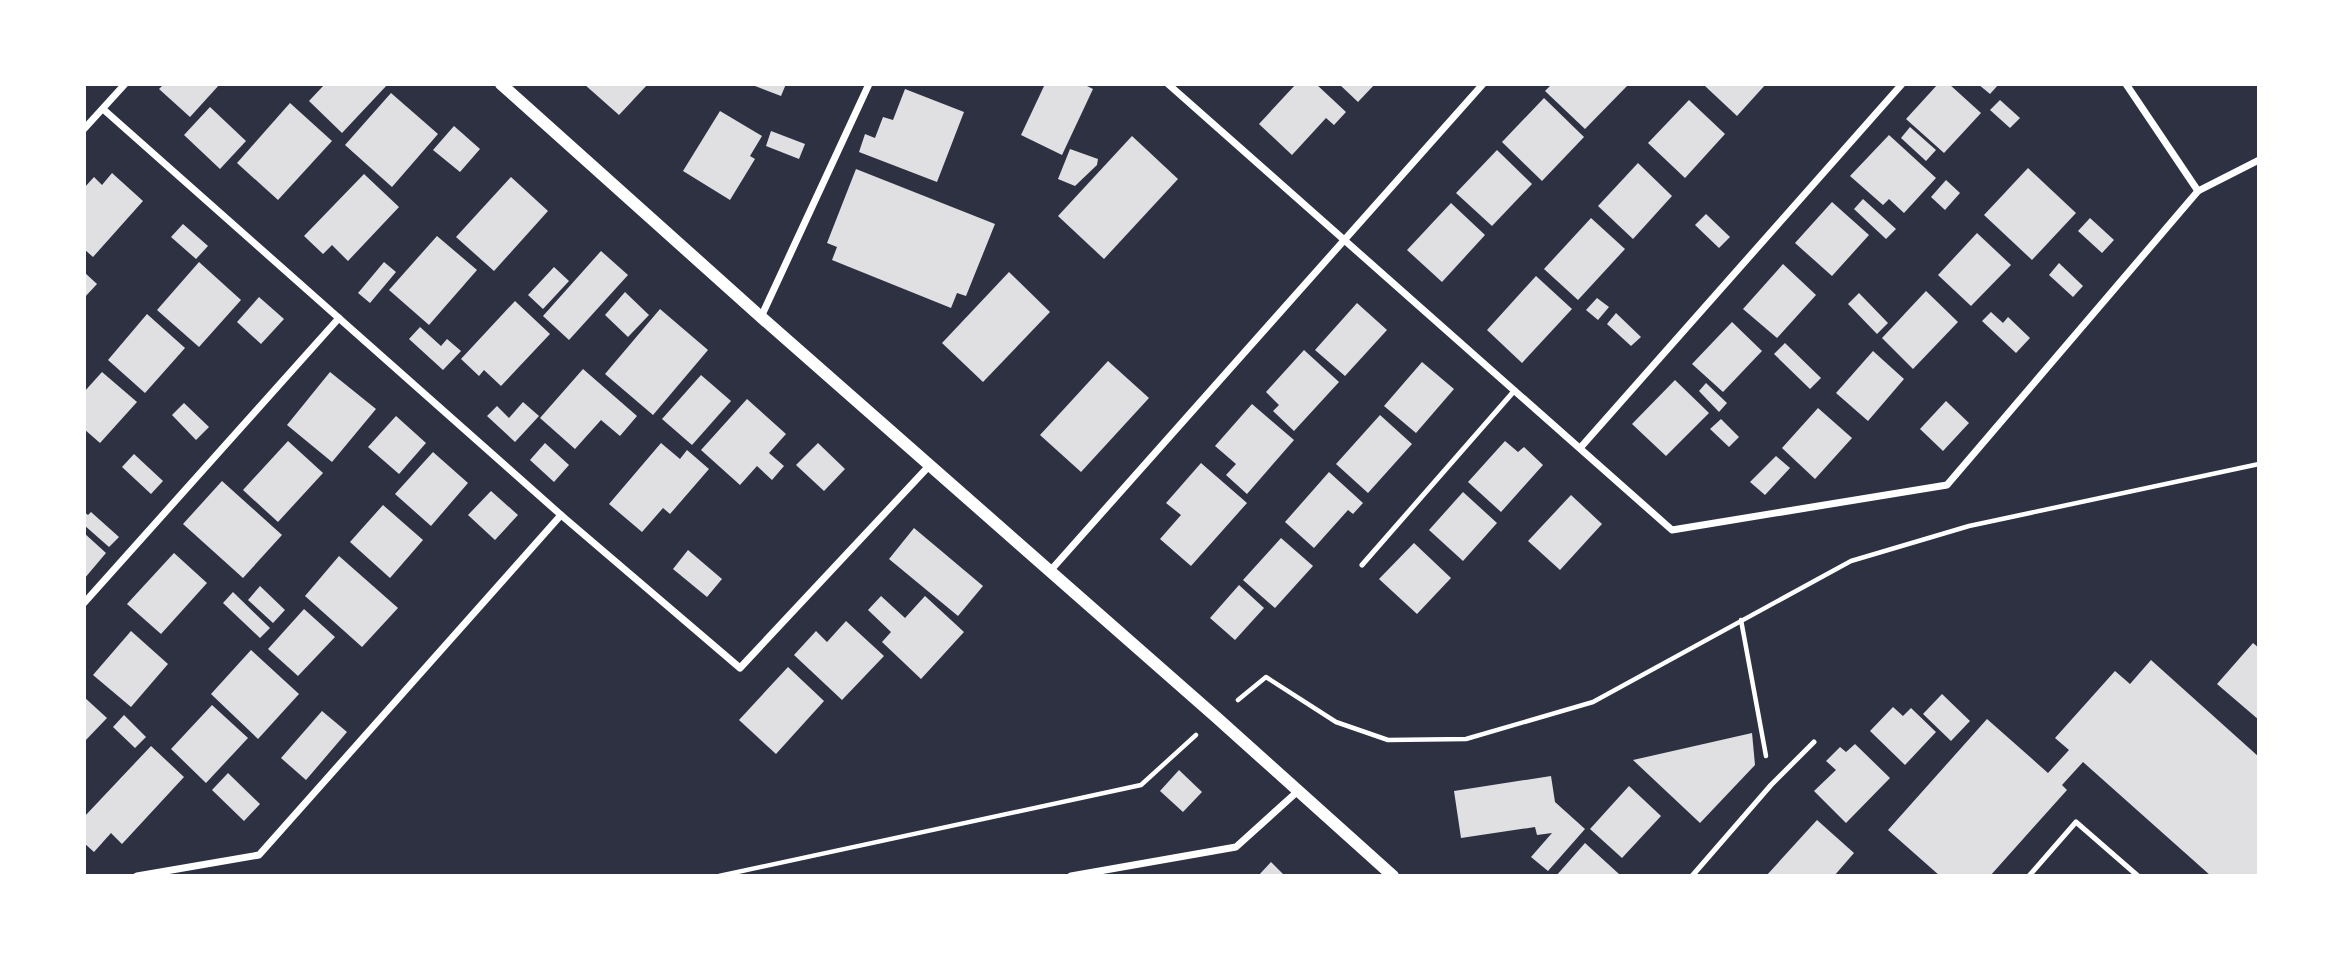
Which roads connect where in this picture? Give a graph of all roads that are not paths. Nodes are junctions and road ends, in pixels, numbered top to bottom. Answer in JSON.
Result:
{"nodes":[{"id":1,"x":125,"y":84,"type":"edge"},
{"id":2,"x":501,"y":84,"type":"edge"},
{"id":3,"x":869,"y":84,"type":"edge"},
{"id":4,"x":1168,"y":84,"type":"edge"},
{"id":5,"x":1483,"y":84,"type":"edge"},
{"id":6,"x":1902,"y":84,"type":"edge"},
{"id":7,"x":2126,"y":84,"type":"edge"},
{"id":8,"x":103,"y":108,"type":"junction"},
{"id":9,"x":84,"y":130,"type":"edge"},
{"id":10,"x":2259,"y":160,"type":"edge"},
{"id":11,"x":2198,"y":191,"type":"junction"},
{"id":12,"x":1343,"y":241,"type":"junction"},
{"id":13,"x":761,"y":317,"type":"junction"},
{"id":14,"x":339,"y":318,"type":"junction"},
{"id":15,"x":1515,"y":390,"type":"junction"},
{"id":16,"x":1581,"y":447,"type":"junction"},
{"id":17,"x":929,"y":466,"type":"junction"},
{"id":18,"x":561,"y":514,"type":"junction"},
{"id":19,"x":1362,"y":565,"type":"dead end"},
{"id":20,"x":1051,"y":570,"type":"junction"},
{"id":21,"x":84,"y":603,"type":"edge"},
{"id":22,"x":1814,"y":742,"type":"dead end"},
{"id":23,"x":1298,"y":791,"type":"junction"},
{"id":24,"x":137,"y":876,"type":"edge"},
{"id":25,"x":1071,"y":876,"type":"edge"},
{"id":26,"x":1393,"y":876,"type":"edge"},
{"id":27,"x":1692,"y":876,"type":"edge"},
{"id":28,"x":2029,"y":876,"type":"edge"},
{"id":29,"x":2138,"y":876,"type":"edge"}],
"edges":[{"from":1,"to":8,"type":"street"},
{"from":2,"to":13,"type":"street"},
{"from":3,"to":13,"type":"street"},
{"from":4,"to":12,"type":"street"},
{"from":5,"to":12,"type":"street"},
{"from":6,"to":16,"type":"street"},
{"from":7,"to":11,"type":"street"},
{"from":8,"to":9,"type":"street"},
{"from":8,"to":14,"type":"street"},
{"from":10,"to":11,"type":"street"},
{"from":11,"to":16,"type":"street"},
{"from":12,"to":15,"type":"street"},
{"from":12,"to":20,"type":"street"},
{"from":13,"to":17,"type":"street"},
{"from":14,"to":18,"type":"street"},
{"from":14,"to":21,"type":"street"},
{"from":15,"to":16,"type":"street"},
{"from":15,"to":19,"type":"lane"},
{"from":17,"to":18,"type":"street"},
{"from":17,"to":20,"type":"street"},
{"from":18,"to":24,"type":"street"},
{"from":20,"to":23,"type":"street"},
{"from":22,"to":27,"type":"lane"},
{"from":23,"to":25,"type":"street"},
{"from":23,"to":26,"type":"street"},
{"from":28,"to":29,"type":"lane"}]}
